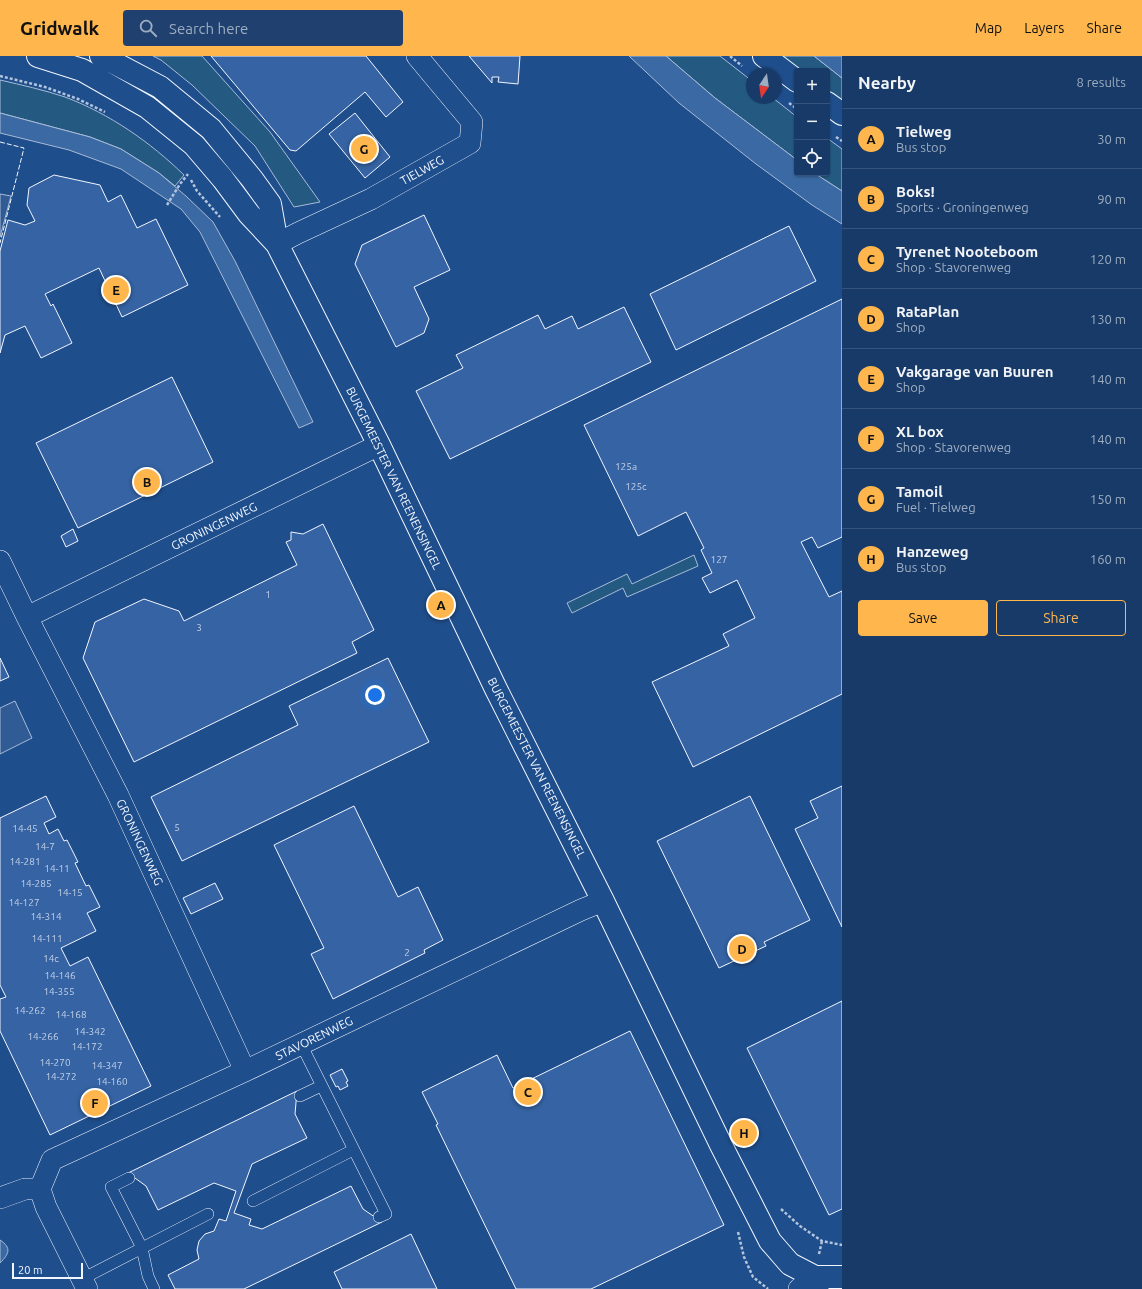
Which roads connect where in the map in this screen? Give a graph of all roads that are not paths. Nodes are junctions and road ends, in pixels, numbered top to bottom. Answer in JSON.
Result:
{"nodes":[{"id":1,"x":38,"y":56,"type":"edge"},
{"id":2,"x":101,"y":56,"type":"edge"},
{"id":3,"x":416,"y":56,"type":"edge"},
{"id":4,"x":764,"y":56,"type":"edge"},
{"id":5,"x":794,"y":79,"type":"edge"},
{"id":6,"x":828,"y":104,"type":"edge"},
{"id":7,"x":842,"y":114,"type":"edge"},
{"id":8,"x":278,"y":244,"type":"junction"},
{"id":9,"x":379,"y":445,"type":"junction"},
{"id":10,"x":0,"y":561,"type":"edge"},
{"id":11,"x":28,"y":617,"type":"junction"},
{"id":12,"x":603,"y":900,"type":"junction"},
{"id":13,"x":301,"y":1044,"type":"junction"},
{"id":14,"x":245,"y":1071,"type":"junction"},
{"id":15,"x":322,"y":1086,"type":"junction"},
{"id":16,"x":300,"y":1096,"type":"dead end"},
{"id":17,"x":353,"y":1150,"type":"junction"},
{"id":18,"x":129,"y":1178,"type":"dead end"},
{"id":19,"x":40,"y":1189,"type":"junction"},
{"id":20,"x":0,"y":1198,"type":"edge"},
{"id":21,"x":253,"y":1201,"type":"dead end"},
{"id":22,"x":208,"y":1214,"type":"dead end"},
{"id":23,"x":379,"y":1217,"type":"dead end"},
{"id":24,"x":142,"y":1248,"type":"junction"},
{"id":25,"x":842,"y":1277,"type":"edge"},
{"id":26,"x":84,"y":1284,"type":"edge"},
{"id":27,"x":811,"y":1285,"type":"edge"},
{"id":28,"x":154,"y":1289,"type":"edge"}],
"edges":[{"from":1,"to":8,"type":"street","name":"BURGEMEESTER VAN REENENSINGEL"},
{"from":2,"to":8,"type":"street","name":"BURGEMEESTER VAN REENENSINGEL"},
{"from":3,"to":8,"type":"street","name":"TIELWEG"},
{"from":4,"to":5,"type":"street"},
{"from":6,"to":7,"type":"street"},
{"from":8,"to":9,"type":"street","name":"BURGEMEESTER VAN REENENSINGEL"},
{"from":9,"to":11,"type":"street","name":"GRONINGENWEG"},
{"from":9,"to":12,"type":"street","name":"BURGEMEESTER VAN REENENSINGEL"},
{"from":10,"to":11,"type":"street","name":"GRONINGENWEG"},
{"from":11,"to":14,"type":"street","name":"GRONINGENWEG"},
{"from":12,"to":13,"type":"street","name":"STAVORENWEG"},
{"from":12,"to":27,"type":"street","name":"BURGEMEESTER VAN REENENSINGEL"},
{"from":13,"to":14,"type":"street","name":"STAVORENWEG"},
{"from":13,"to":15,"type":"lane"},
{"from":14,"to":19,"type":"street","name":"STAVORENWEG"},
{"from":15,"to":16,"type":"lane"},
{"from":15,"to":17,"type":"lane"},
{"from":17,"to":21,"type":"lane"},
{"from":17,"to":23,"type":"lane"},
{"from":18,"to":24,"type":"lane"},
{"from":19,"to":20,"type":"street"},
{"from":19,"to":26,"type":"street"},
{"from":22,"to":24,"type":"lane"},
{"from":24,"to":26,"type":"lane"},
{"from":24,"to":28,"type":"lane"},
{"from":25,"to":27,"type":"street"}]}
